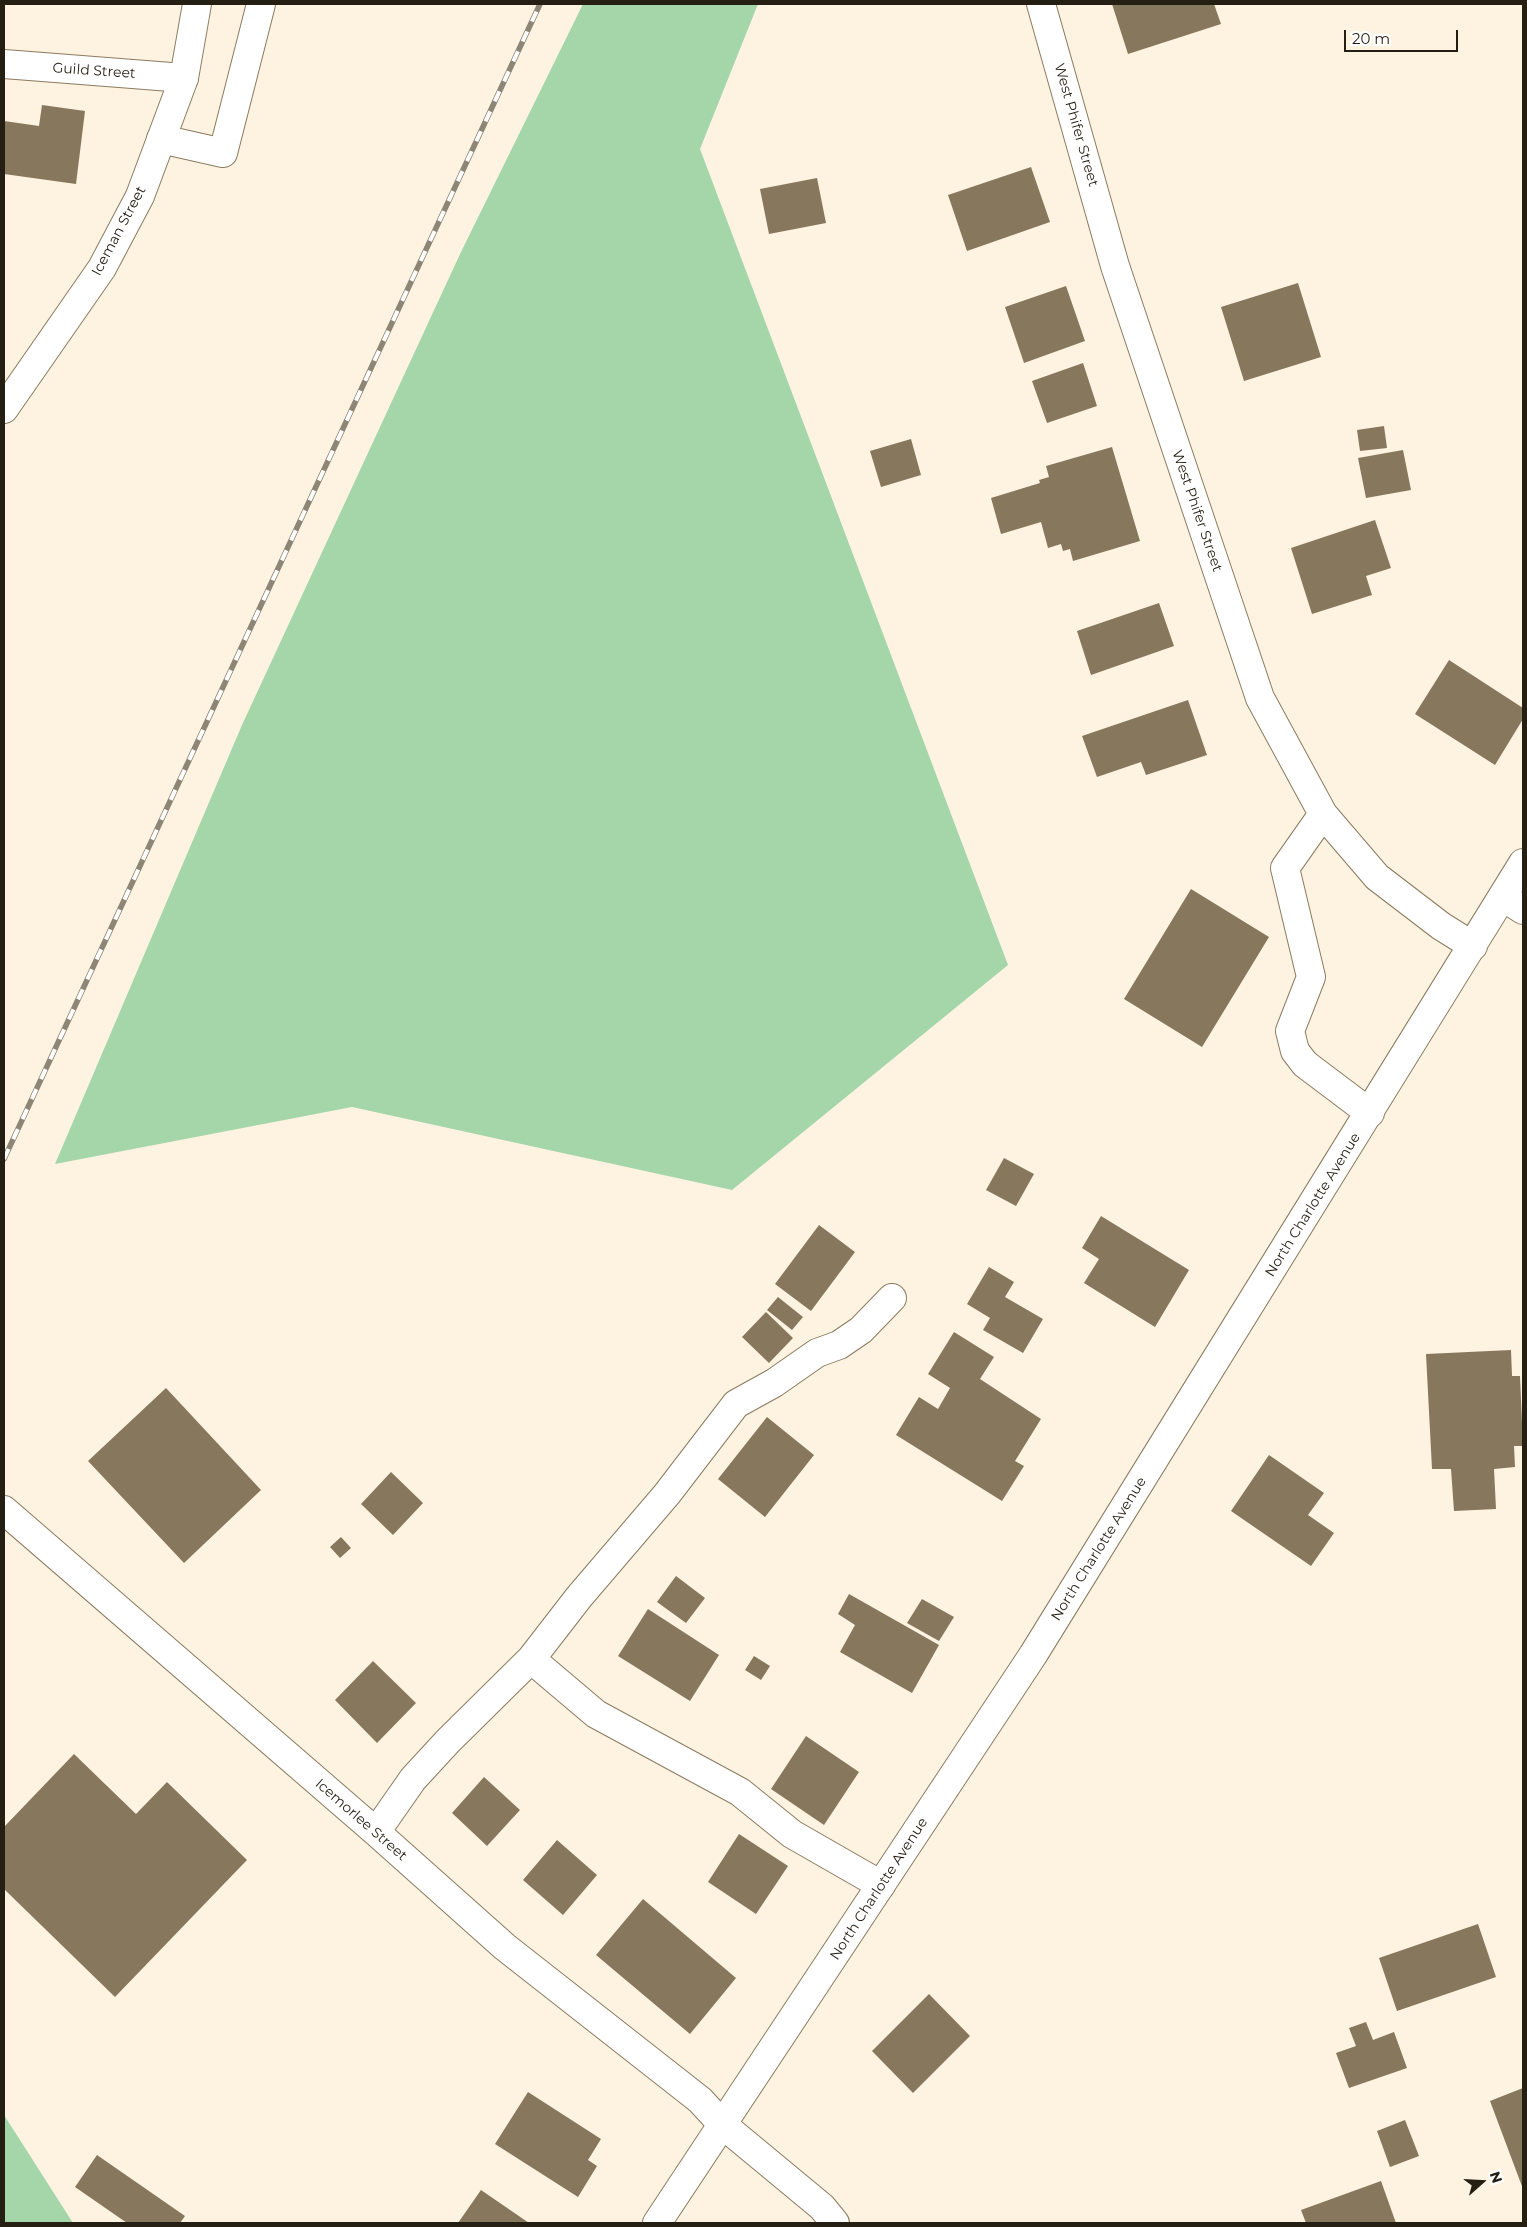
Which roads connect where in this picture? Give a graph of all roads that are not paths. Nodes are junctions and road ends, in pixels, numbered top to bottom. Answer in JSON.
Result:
{"nodes":[{"id":1,"x":197,"y":4,"type":"edge"},
{"id":2,"x":261,"y":4,"type":"edge"},
{"id":3,"x":1041,"y":4,"type":"edge"},
{"id":4,"x":4,"y":64,"type":"edge"},
{"id":5,"x":184,"y":78,"type":"junction"},
{"id":6,"x":161,"y":139,"type":"junction"},
{"id":7,"x":4,"y":409,"type":"edge"},
{"id":8,"x":1323,"y":814,"type":"junction"},
{"id":9,"x":1523,"y":863,"type":"edge"},
{"id":10,"x":1513,"y":904,"type":"edge"},
{"id":11,"x":1473,"y":946,"type":"junction"},
{"id":12,"x":1370,"y":1113,"type":"junction"},
{"id":13,"x":892,"y":1298,"type":"dead end"},
{"id":14,"x":4,"y":1510,"type":"edge"},
{"id":15,"x":530,"y":1659,"type":"junction"},
{"id":16,"x":376,"y":1832,"type":"junction"},
{"id":17,"x":881,"y":1885,"type":"junction"},
{"id":18,"x":723,"y":2124,"type":"junction"},
{"id":19,"x":657,"y":2223,"type":"edge"},
{"id":20,"x":835,"y":2223,"type":"edge"}],
"edges":[{"from":1,"to":5,"type":"street","name":"Iceman Street"},
{"from":2,"to":6,"type":"street"},
{"from":3,"to":8,"type":"street","name":"West Phifer Street"},
{"from":4,"to":5,"type":"street","name":"Guild Street"},
{"from":5,"to":6,"type":"street","name":"Iceman Street"},
{"from":6,"to":7,"type":"street","name":"Iceman Street"},
{"from":8,"to":11,"type":"street","name":"West Phifer Street"},
{"from":8,"to":12,"type":"street"},
{"from":9,"to":10,"type":"street","name":"North Charlotte Avenue"},
{"from":10,"to":11,"type":"street","name":"North Charlotte Avenue"},
{"from":11,"to":12,"type":"street","name":"North Charlotte Avenue"},
{"from":12,"to":17,"type":"street","name":"North Charlotte Avenue"},
{"from":13,"to":15,"type":"street"},
{"from":14,"to":16,"type":"street","name":"Icemorlee Street"},
{"from":15,"to":16,"type":"street"},
{"from":15,"to":17,"type":"street"},
{"from":16,"to":18,"type":"street","name":"Icemorlee Street"},
{"from":17,"to":18,"type":"street","name":"North Charlotte Avenue"},
{"from":18,"to":19,"type":"street","name":"North Charlotte Avenue"},
{"from":18,"to":20,"type":"street","name":"Icemorlee Street"}]}
